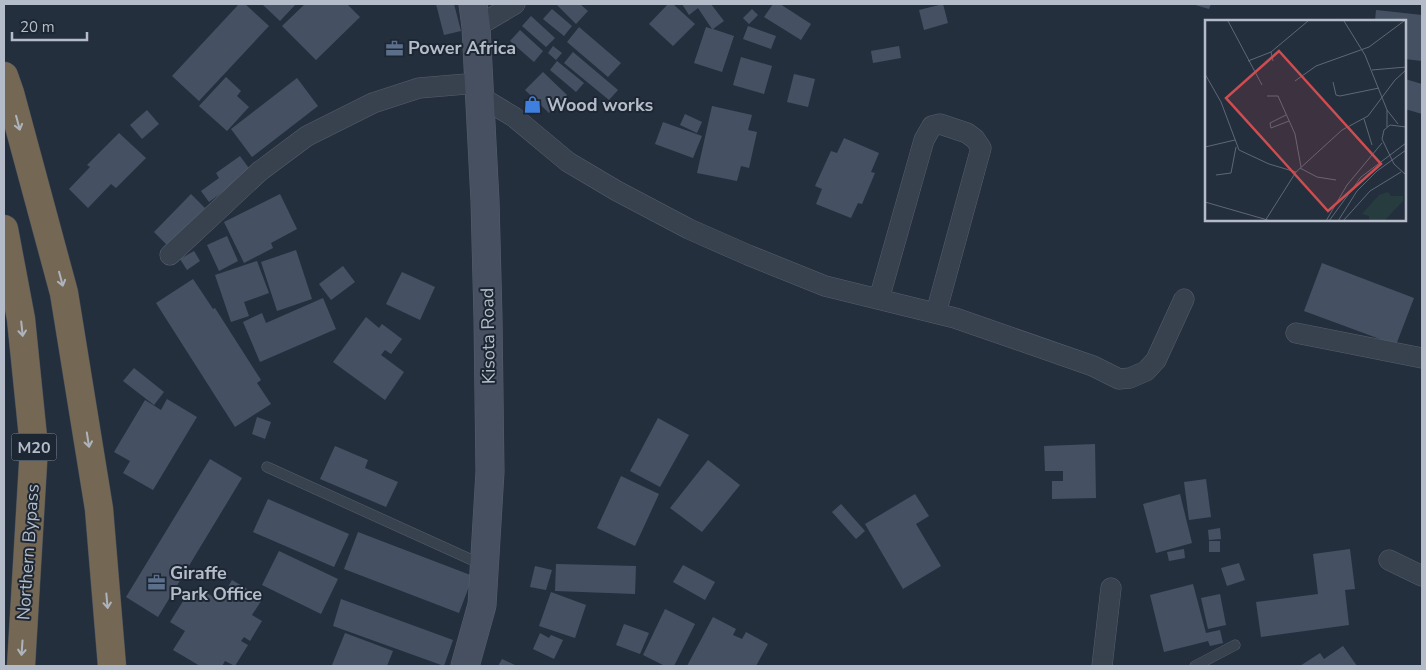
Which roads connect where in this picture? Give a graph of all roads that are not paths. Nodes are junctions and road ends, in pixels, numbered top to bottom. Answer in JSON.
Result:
{"nodes":[{"id":1,"x":515,"y":4,"type":"edge"},
{"id":2,"x":475,"y":16,"type":"edge"},
{"id":3,"x":4,"y":76,"type":"edge"},
{"id":4,"x":478,"y":89,"type":"junction"},
{"id":5,"x":4,"y":229,"type":"edge"},
{"id":6,"x":170,"y":255,"type":"dead end"},
{"id":7,"x":1184,"y":298,"type":"dead end"},
{"id":8,"x":879,"y":299,"type":"junction"},
{"id":9,"x":936,"y":313,"type":"junction"},
{"id":10,"x":1296,"y":333,"type":"dead end"},
{"id":11,"x":1422,"y":358,"type":"edge"},
{"id":12,"x":267,"y":467,"type":"dead end"},
{"id":13,"x":1389,"y":560,"type":"dead end"},
{"id":14,"x":484,"y":565,"type":"junction"},
{"id":15,"x":1422,"y":576,"type":"edge"},
{"id":16,"x":1111,"y":588,"type":"dead end"},
{"id":17,"x":1235,"y":644,"type":"dead end"},
{"id":18,"x":21,"y":666,"type":"edge"},
{"id":19,"x":112,"y":666,"type":"edge"},
{"id":20,"x":465,"y":666,"type":"edge"},
{"id":21,"x":1102,"y":666,"type":"edge"},
{"id":22,"x":1195,"y":666,"type":"edge"}],
"edges":[{"from":1,"to":2,"type":"street"},
{"from":2,"to":4,"type":"street","name":"Kisota Road"},
{"from":3,"to":19,"type":"highway","one_way":true},
{"from":4,"to":6,"type":"street"},
{"from":4,"to":8,"type":"street"},
{"from":4,"to":14,"type":"street","name":"Kisota Road"},
{"from":5,"to":18,"type":"highway","name":"Northern Bypass","number":"M20","one_way":true},
{"from":7,"to":9,"type":"street"},
{"from":8,"to":9,"type":"street"},
{"from":8,"to":9,"type":"street"},
{"from":10,"to":11,"type":"street"},
{"from":12,"to":14,"type":"lane"},
{"from":13,"to":15,"type":"street"},
{"from":14,"to":20,"type":"street","name":"Kisota Road"},
{"from":16,"to":21,"type":"street"},
{"from":17,"to":22,"type":"lane"}]}
